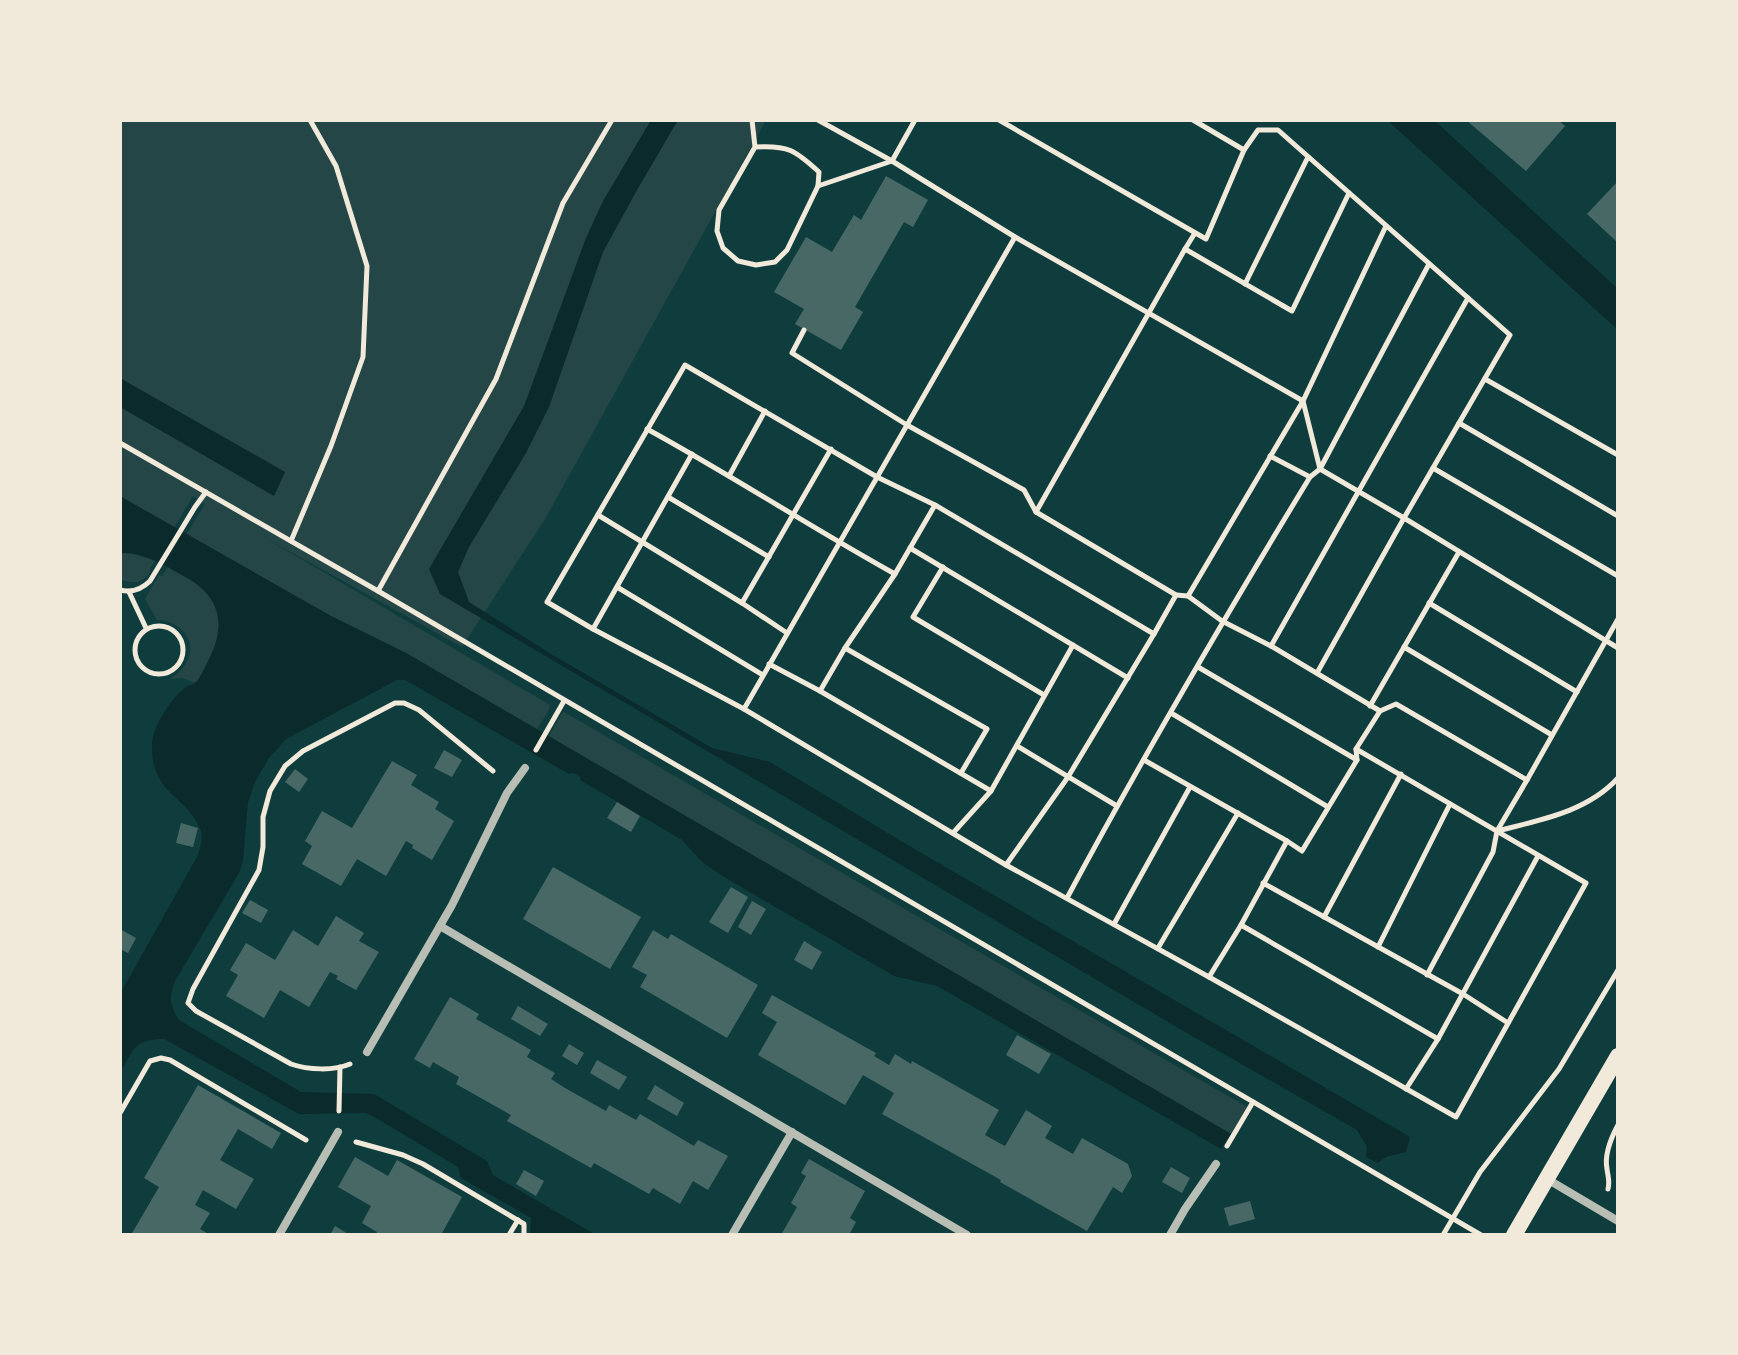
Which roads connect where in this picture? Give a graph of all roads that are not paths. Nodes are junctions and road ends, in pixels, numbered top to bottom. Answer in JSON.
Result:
{"nodes":[{"id":1,"x":525,"y":768,"type":"dead end"},
{"id":2,"x":440,"y":926,"type":"junction"},
{"id":3,"x":367,"y":1052,"type":"dead end"},
{"id":4,"x":1618,"y":1056,"type":"edge"},
{"id":5,"x":792,"y":1132,"type":"junction"},
{"id":6,"x":337,"y":1134,"type":"road end"},
{"id":7,"x":1216,"y":1164,"type":"dead end"},
{"id":8,"x":1546,"y":1179,"type":"junction"},
{"id":9,"x":1618,"y":1221,"type":"edge"},
{"id":10,"x":279,"y":1235,"type":"edge"},
{"id":11,"x":732,"y":1235,"type":"edge"},
{"id":12,"x":967,"y":1235,"type":"edge"},
{"id":13,"x":1170,"y":1235,"type":"edge"},
{"id":14,"x":1514,"y":1235,"type":"edge"}],
"edges":[{"from":1,"to":2,"type":"street"},
{"from":2,"to":3,"type":"street"},
{"from":2,"to":5,"type":"street"},
{"from":4,"to":8,"type":"main road"},
{"from":5,"to":11,"type":"street"},
{"from":5,"to":12,"type":"street"},
{"from":6,"to":10,"type":"street"},
{"from":7,"to":13,"type":"street"},
{"from":8,"to":9,"type":"street"},
{"from":8,"to":14,"type":"main road"}]}
